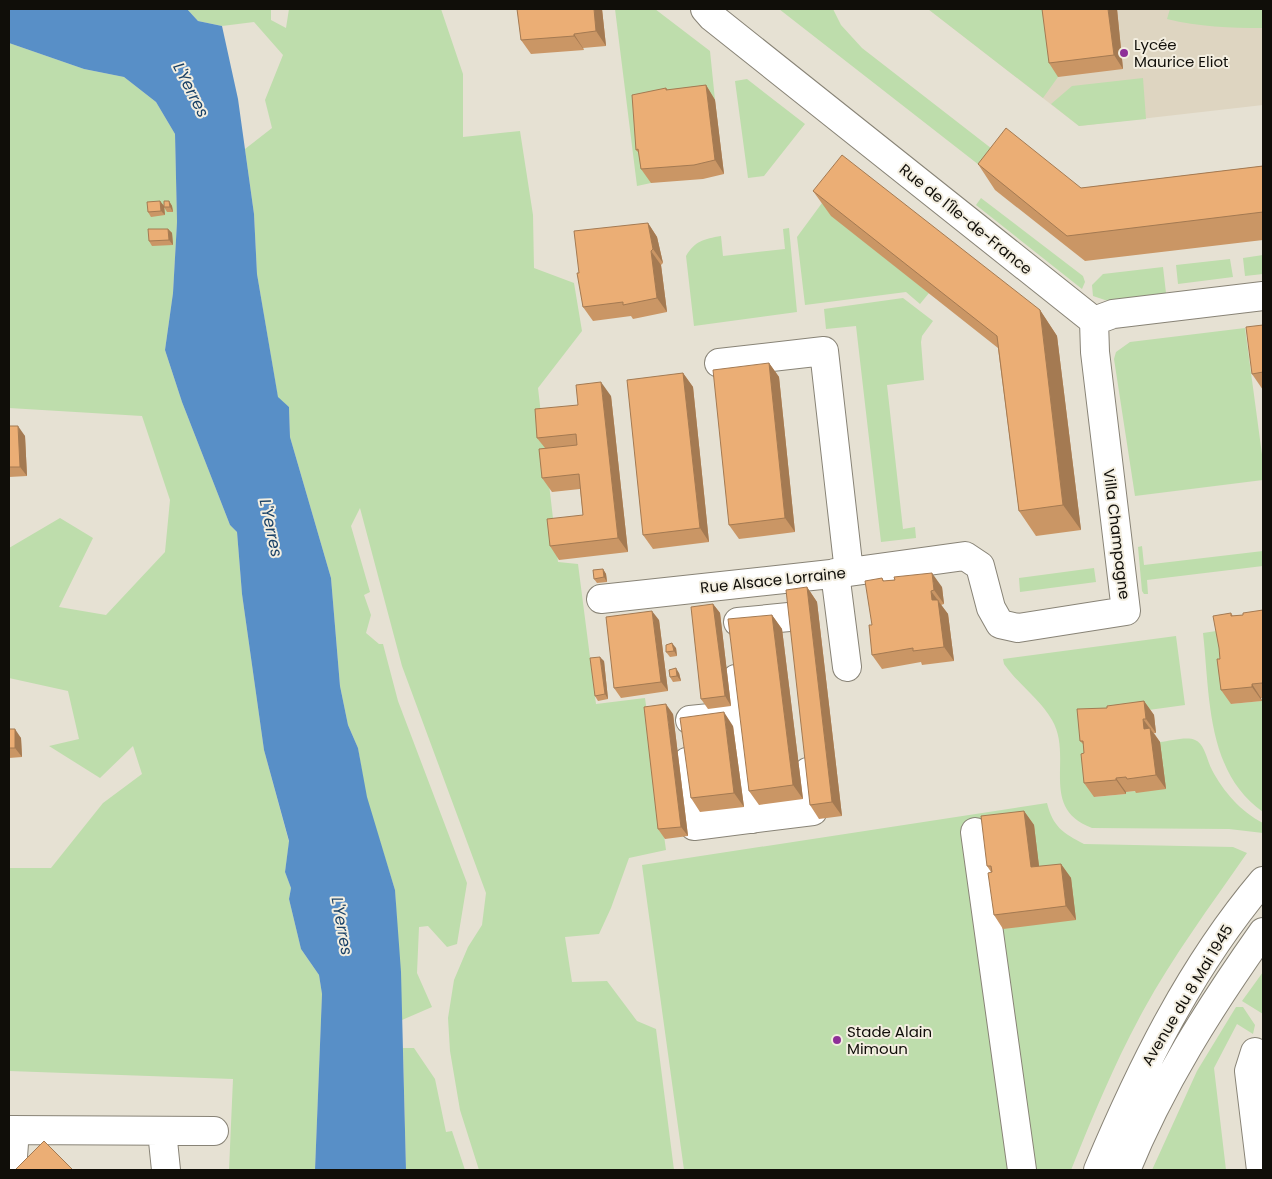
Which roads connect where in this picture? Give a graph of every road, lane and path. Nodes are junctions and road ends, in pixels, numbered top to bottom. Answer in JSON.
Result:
{"nodes":[{"id":1,"x":705,"y":9,"type":"edge"},
{"id":2,"x":1263,"y":296,"type":"edge"},
{"id":3,"x":1094,"y":321,"type":"junction"},
{"id":4,"x":719,"y":363,"type":"dead end"},
{"id":5,"x":945,"y":557,"type":"joint"},
{"id":6,"x":842,"y":573,"type":"junction"},
{"id":7,"x":785,"y":579,"type":"junction"},
{"id":8,"x":601,"y":599,"type":"dead end"},
{"id":9,"x":790,"y":617,"type":"junction"},
{"id":10,"x":793,"y":646,"type":"edge"},
{"id":11,"x":847,"y":668,"type":"dead end"},
{"id":12,"x":740,"y":715,"type":"junction"},
{"id":13,"x":804,"y":743,"type":"edge"},
{"id":14,"x":752,"y":819,"type":"junction"},
{"id":15,"x":975,"y":832,"type":"dead end"},
{"id":16,"x":1263,"y":881,"type":"edge"},
{"id":17,"x":1263,"y":932,"type":"edge"},
{"id":18,"x":1255,"y":1052,"type":"dead end"},
{"id":19,"x":12,"y":1130,"type":"edge"},
{"id":20,"x":162,"y":1131,"type":"junction"},
{"id":21,"x":214,"y":1131,"type":"dead end"},
{"id":22,"x":12,"y":1170,"type":"edge"},
{"id":23,"x":166,"y":1170,"type":"edge"},
{"id":24,"x":1022,"y":1170,"type":"edge"},
{"id":25,"x":1098,"y":1170,"type":"edge"},
{"id":26,"x":1126,"y":1170,"type":"edge"},
{"id":27,"x":1261,"y":1170,"type":"edge"}],
"edges":[{"from":1,"to":3,"type":"street","name":"Rue de l'Île-de-France"},
{"from":2,"to":3,"type":"street"},
{"from":3,"to":5,"type":"street","name":"Villa Champagne"},
{"from":4,"to":6,"type":"street"},
{"from":5,"to":6,"type":"street","name":"Rue Alsace Lorraine"},
{"from":6,"to":7,"type":"street","name":"Rue Alsace Lorraine"},
{"from":6,"to":11,"type":"street"},
{"from":7,"to":8,"type":"street","name":"Rue Alsace Lorraine"},
{"from":7,"to":9,"type":"street"},
{"from":9,"to":10,"type":"street"},
{"from":9,"to":12,"type":"street"},
{"from":12,"to":14,"type":"street"},
{"from":12,"to":14,"type":"street"},
{"from":13,"to":14,"type":"street"},
{"from":15,"to":24,"type":"street"},
{"from":16,"to":25,"type":"street","name":"Avenue du 8 Mai 1945"},
{"from":17,"to":26,"type":"street","name":"Avenue du 8 Mai 1945"},
{"from":18,"to":27,"type":"street"},
{"from":19,"to":20,"type":"street"},
{"from":19,"to":22,"type":"street"},
{"from":20,"to":21,"type":"street"},
{"from":20,"to":23,"type":"street"}]}
